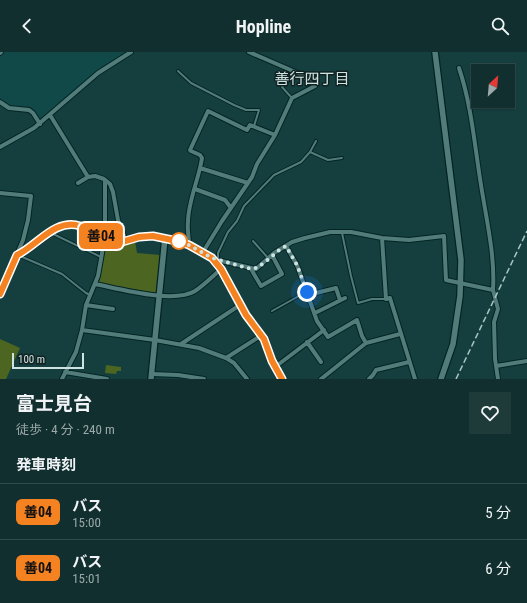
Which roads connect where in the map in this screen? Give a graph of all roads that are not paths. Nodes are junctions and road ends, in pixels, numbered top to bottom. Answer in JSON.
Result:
{"nodes":[{"id":1,"x":131,"y":52,"type":"edge"},
{"id":2,"x":249,"y":52,"type":"edge"},
{"id":3,"x":435,"y":52,"type":"edge"},
{"id":4,"x":459,"y":68,"type":"dead end"},
{"id":5,"x":178,"y":71,"type":"dead end"},
{"id":6,"x":296,"y":72,"type":"junction"},
{"id":7,"x":292,"y":98,"type":"junction"},
{"id":8,"x":0,"y":102,"type":"edge"},
{"id":9,"x":50,"y":115,"type":"junction"},
{"id":10,"x":40,"y":124,"type":"junction"},
{"id":11,"x":254,"y":126,"type":"junction"},
{"id":12,"x":275,"y":135,"type":"junction"},
{"id":13,"x":316,"y":141,"type":"dead end"},
{"id":14,"x":0,"y":147,"type":"edge"},
{"id":15,"x":310,"y":152,"type":"junction"},
{"id":16,"x":342,"y":158,"type":"dead end"},
{"id":17,"x":200,"y":168,"type":"junction"},
{"id":18,"x":88,"y":177,"type":"junction"},
{"id":19,"x":105,"y":180,"type":"junction"},
{"id":20,"x":78,"y":183,"type":"dead end"},
{"id":21,"x":248,"y":183,"type":"junction"},
{"id":22,"x":195,"y":189,"type":"junction"},
{"id":23,"x":0,"y":193,"type":"edge"},
{"id":24,"x":231,"y":208,"type":"junction"},
{"id":25,"x":50,"y":232,"type":"junction"},
{"id":26,"x":342,"y":232,"type":"junction"},
{"id":27,"x":105,"y":238,"type":"junction"},
{"id":28,"x":165,"y":238,"type":"junction"},
{"id":29,"x":382,"y":238,"type":"junction"},
{"id":30,"x":126,"y":241,"type":"junction"},
{"id":31,"x":253,"y":241,"type":"dead end"},
{"id":32,"x":189,"y":245,"type":"junction"},
{"id":33,"x":286,"y":246,"type":"junction"},
{"id":34,"x":203,"y":252,"type":"junction"},
{"id":35,"x":17,"y":255,"type":"junction"},
{"id":36,"x":272,"y":255,"type":"junction"},
{"id":37,"x":102,"y":257,"type":"junction"},
{"id":38,"x":268,"y":258,"type":"junction"},
{"id":39,"x":215,"y":259,"type":"junction"},
{"id":40,"x":221,"y":269,"type":"junction"},
{"id":41,"x":251,"y":269,"type":"junction"},
{"id":42,"x":461,"y":282,"type":"junction"},
{"id":43,"x":95,"y":284,"type":"junction"},
{"id":44,"x":493,"y":290,"type":"junction"},
{"id":45,"x":0,"y":294,"type":"edge"},
{"id":46,"x":307,"y":294,"type":"junction"},
{"id":47,"x":90,"y":295,"type":"junction"},
{"id":48,"x":160,"y":296,"type":"junction"},
{"id":49,"x":345,"y":298,"type":"dead end"},
{"id":50,"x":386,"y":298,"type":"junction"},
{"id":51,"x":340,"y":300,"type":"junction"},
{"id":52,"x":86,"y":305,"type":"junction"},
{"id":53,"x":240,"y":305,"type":"junction"},
{"id":54,"x":113,"y":309,"type":"dead end"},
{"id":55,"x":272,"y":311,"type":"dead end"},
{"id":56,"x":315,"y":313,"type":"junction"},
{"id":57,"x":82,"y":330,"type":"junction"},
{"id":58,"x":324,"y":330,"type":"junction"},
{"id":59,"x":400,"y":334,"type":"junction"},
{"id":60,"x":262,"y":335,"type":"junction"},
{"id":61,"x":155,"y":340,"type":"junction"},
{"id":62,"x":307,"y":342,"type":"junction"},
{"id":63,"x":366,"y":342,"type":"junction"},
{"id":64,"x":181,"y":344,"type":"junction"},
{"id":65,"x":226,"y":358,"type":"junction"},
{"id":66,"x":527,"y":361,"type":"edge"},
{"id":67,"x":321,"y":362,"type":"dead end"},
{"id":68,"x":409,"y":362,"type":"junction"},
{"id":69,"x":496,"y":366,"type":"junction"},
{"id":70,"x":275,"y":367,"type":"junction"},
{"id":71,"x":65,"y":372,"type":"junction"},
{"id":72,"x":151,"y":376,"type":"edge"},
{"id":73,"x":62,"y":379,"type":"edge"},
{"id":74,"x":107,"y":379,"type":"edge"},
{"id":75,"x":204,"y":379,"type":"edge"},
{"id":76,"x":247,"y":379,"type":"edge"},
{"id":77,"x":282,"y":379,"type":"edge"},
{"id":78,"x":321,"y":379,"type":"edge"},
{"id":79,"x":369,"y":379,"type":"edge"},
{"id":80,"x":415,"y":379,"type":"edge"},
{"id":81,"x":441,"y":379,"type":"edge"},
{"id":82,"x":498,"y":379,"type":"edge"}],
"edges":[{"from":1,"to":9,"type":"street"},
{"from":2,"to":6,"type":"street"},
{"from":3,"to":42,"type":"street"},
{"from":4,"to":44,"type":"street"},
{"from":5,"to":11,"type":"lane"},
{"from":6,"to":7,"type":"lane"},
{"from":6,"to":7,"type":"street"},
{"from":7,"to":12,"type":"street"},
{"from":8,"to":10,"type":"street"},
{"from":9,"to":10,"type":"street"},
{"from":9,"to":18,"type":"street"},
{"from":10,"to":14,"type":"street"},
{"from":11,"to":12,"type":"street"},
{"from":11,"to":17,"type":"street"},
{"from":12,"to":21,"type":"street"},
{"from":13,"to":15,"type":"lane"},
{"from":15,"to":16,"type":"lane"},
{"from":15,"to":39,"type":"lane"},
{"from":17,"to":21,"type":"street"},
{"from":17,"to":22,"type":"street"},
{"from":18,"to":19,"type":"street"},
{"from":18,"to":20,"type":"street"},
{"from":19,"to":27,"type":"street"},
{"from":19,"to":30,"type":"street"},
{"from":21,"to":24,"type":"street"},
{"from":22,"to":24,"type":"street"},
{"from":22,"to":32,"type":"street"},
{"from":23,"to":35,"type":"street"},
{"from":24,"to":34,"type":"street"},
{"from":25,"to":27,"type":"street"},
{"from":25,"to":35,"type":"street"},
{"from":25,"to":37,"type":"lane"},
{"from":26,"to":29,"type":"street"},
{"from":26,"to":33,"type":"street"},
{"from":26,"to":50,"type":"lane"},
{"from":27,"to":30,"type":"street"},
{"from":27,"to":37,"type":"street"},
{"from":28,"to":30,"type":"street"},
{"from":28,"to":32,"type":"street"},
{"from":28,"to":48,"type":"street"},
{"from":29,"to":42,"type":"street"},
{"from":29,"to":50,"type":"street"},
{"from":31,"to":38,"type":"lane"},
{"from":32,"to":34,"type":"street"},
{"from":33,"to":36,"type":"street"},
{"from":33,"to":46,"type":"street"},
{"from":34,"to":39,"type":"street"},
{"from":35,"to":45,"type":"street"},
{"from":35,"to":47,"type":"lane"},
{"from":36,"to":38,"type":"street"},
{"from":36,"to":41,"type":"street"},
{"from":37,"to":43,"type":"street"},
{"from":38,"to":41,"type":"street"},
{"from":39,"to":40,"type":"street"},
{"from":39,"to":41,"type":"street"},
{"from":40,"to":48,"type":"street"},
{"from":40,"to":53,"type":"street"},
{"from":42,"to":44,"type":"street"},
{"from":42,"to":81,"type":"street"},
{"from":43,"to":47,"type":"street"},
{"from":43,"to":48,"type":"street"},
{"from":44,"to":69,"type":"street"},
{"from":46,"to":51,"type":"street"},
{"from":46,"to":55,"type":"lane"},
{"from":46,"to":56,"type":"street"},
{"from":47,"to":52,"type":"street"},
{"from":48,"to":61,"type":"street"},
{"from":49,"to":51,"type":"street"},
{"from":50,"to":59,"type":"street"},
{"from":51,"to":56,"type":"street"},
{"from":52,"to":54,"type":"street"},
{"from":52,"to":57,"type":"street"},
{"from":53,"to":60,"type":"street"},
{"from":53,"to":64,"type":"street"},
{"from":56,"to":58,"type":"street"},
{"from":57,"to":61,"type":"street"},
{"from":57,"to":71,"type":"street"},
{"from":58,"to":62,"type":"street"},
{"from":58,"to":63,"type":"street"},
{"from":59,"to":63,"type":"street"},
{"from":59,"to":68,"type":"street"},
{"from":60,"to":65,"type":"street"},
{"from":60,"to":70,"type":"street"},
{"from":61,"to":64,"type":"street"},
{"from":61,"to":72,"type":"street"},
{"from":62,"to":67,"type":"street"},
{"from":62,"to":70,"type":"street"},
{"from":63,"to":78,"type":"street"},
{"from":64,"to":65,"type":"street"},
{"from":65,"to":76,"type":"street"},
{"from":66,"to":69,"type":"street"},
{"from":68,"to":79,"type":"street"},
{"from":68,"to":80,"type":"street"},
{"from":69,"to":82,"type":"street"},
{"from":70,"to":77,"type":"street"},
{"from":71,"to":73,"type":"street"},
{"from":71,"to":74,"type":"street"},
{"from":72,"to":75,"type":"street"}]}
